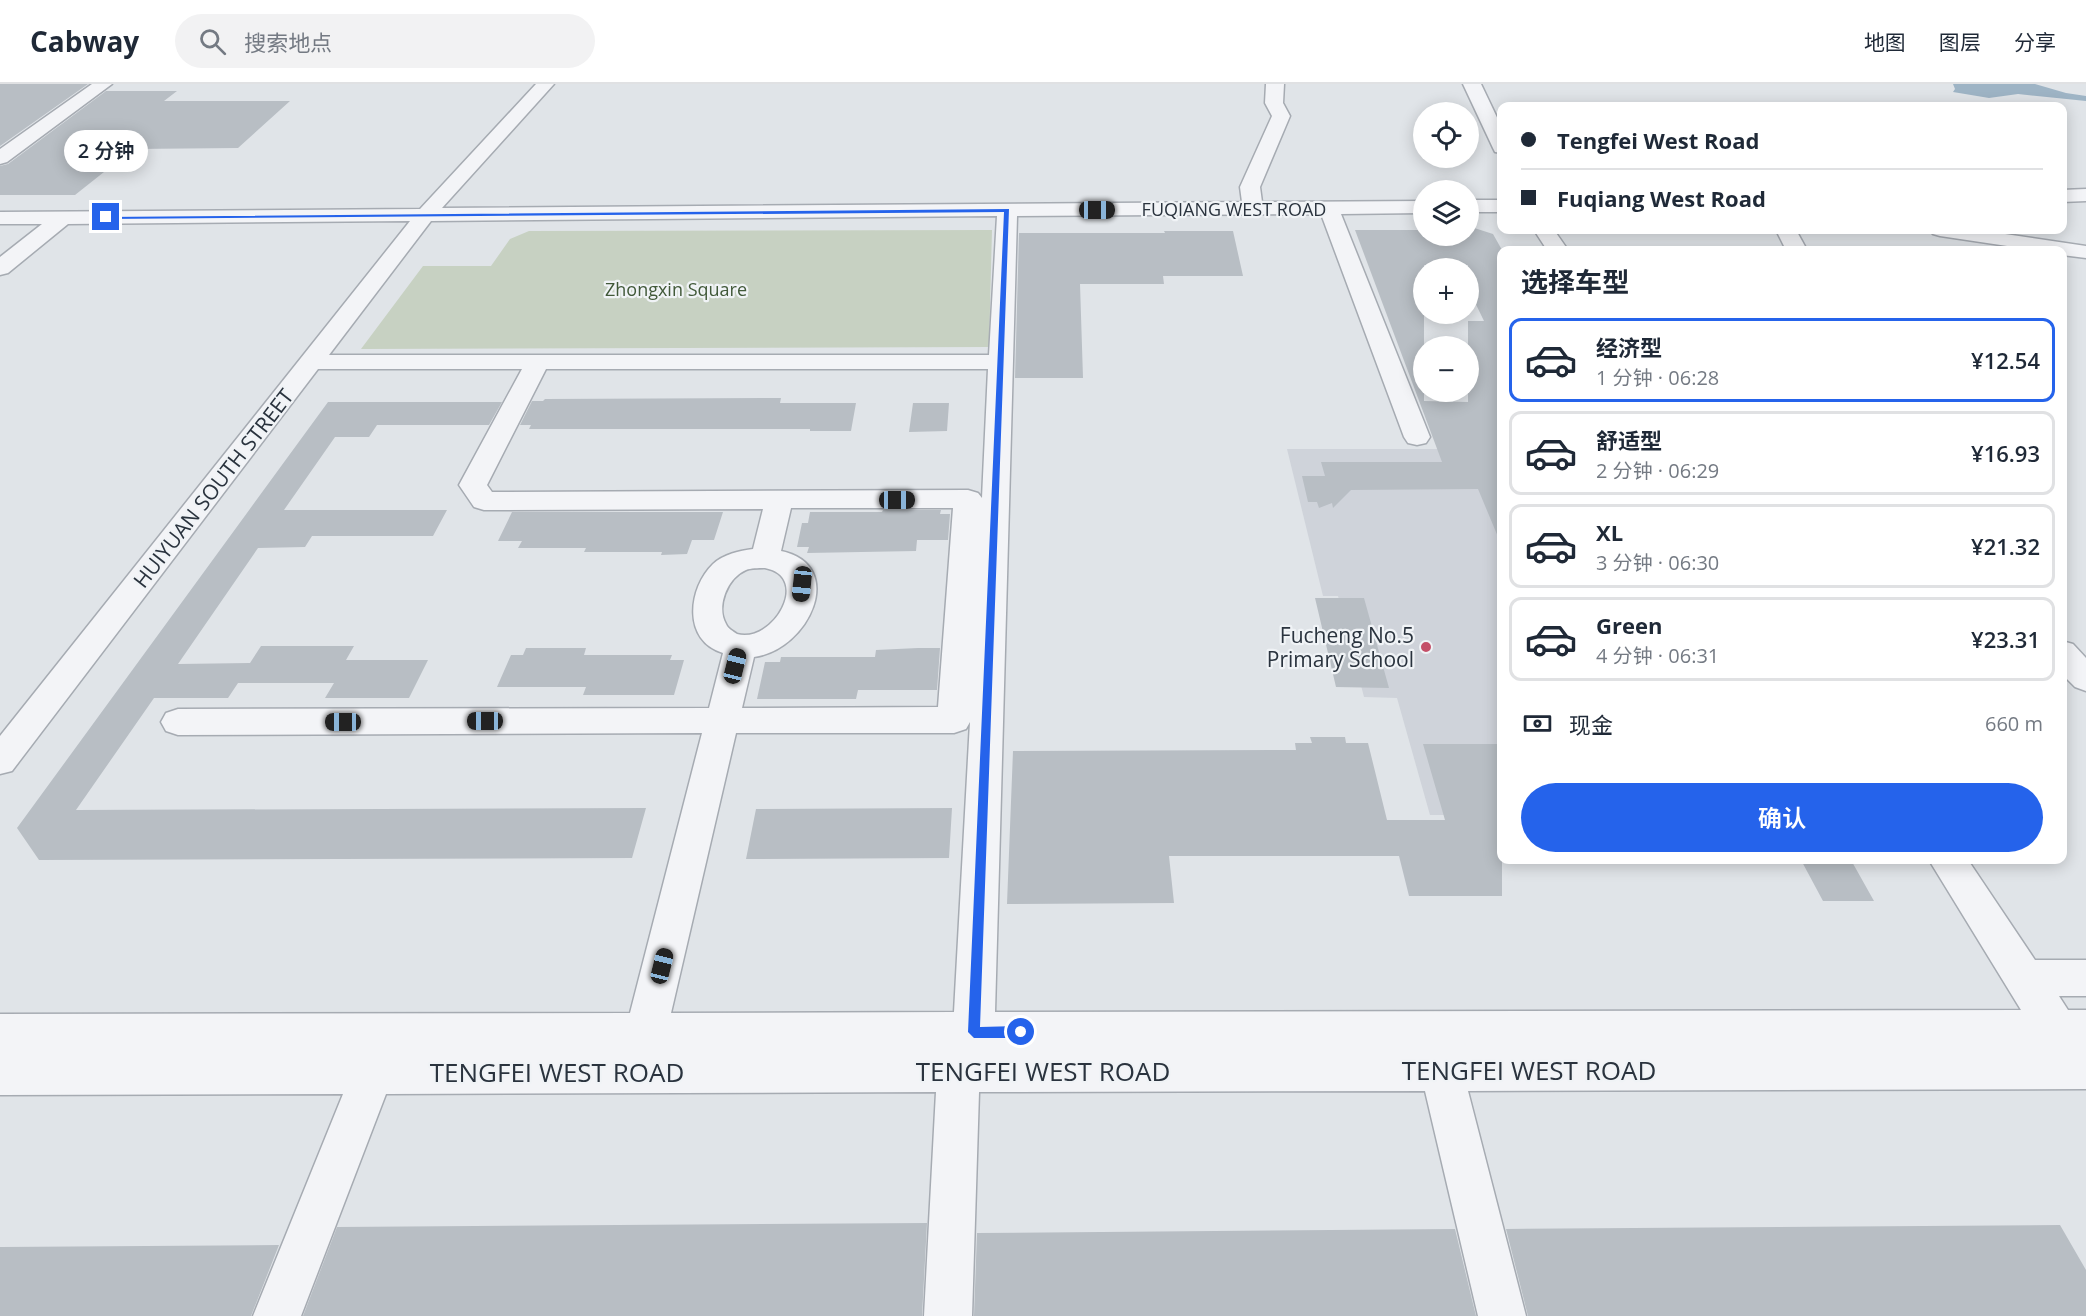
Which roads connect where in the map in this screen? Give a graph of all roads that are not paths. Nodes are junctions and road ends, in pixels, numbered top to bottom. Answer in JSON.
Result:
{"nodes":[{"id":1,"x":103,"y":84,"type":"edge"},
{"id":2,"x":545,"y":84,"type":"edge"},
{"id":3,"x":1275,"y":84,"type":"edge"},
{"id":4,"x":1472,"y":84,"type":"edge"},
{"id":5,"x":1497,"y":137,"type":"edge"},
{"id":6,"x":0,"y":158,"type":"edge"},
{"id":7,"x":2086,"y":195,"type":"edge"},
{"id":8,"x":2067,"y":196,"type":"edge"},
{"id":9,"x":1479,"y":206,"type":"edge"},
{"id":10,"x":1497,"y":206,"type":"edge"},
{"id":11,"x":1413,"y":207,"type":"edge"},
{"id":12,"x":1329,"y":208,"type":"junction"},
{"id":13,"x":1253,"y":209,"type":"junction"},
{"id":14,"x":1007,"y":210,"type":"junction"},
{"id":15,"x":425,"y":215,"type":"junction"},
{"id":16,"x":0,"y":218,"type":"edge"},
{"id":17,"x":63,"y":218,"type":"junction"},
{"id":18,"x":1967,"y":234,"type":"edge"},
{"id":19,"x":2046,"y":246,"type":"edge"},
{"id":20,"x":2067,"y":249,"type":"edge"},
{"id":21,"x":2086,"y":252,"type":"edge"},
{"id":22,"x":0,"y":268,"type":"edge"},
{"id":23,"x":310,"y":362,"type":"junction"},
{"id":24,"x":538,"y":362,"type":"junction"},
{"id":25,"x":1001,"y":362,"type":"junction"},
{"id":26,"x":1417,"y":437,"type":"dead end"},
{"id":27,"x":779,"y":500,"type":"junction"},
{"id":28,"x":765,"y":558,"type":"junction"},
{"id":29,"x":740,"y":647,"type":"junction"},
{"id":30,"x":2067,"y":657,"type":"edge"},
{"id":31,"x":2086,"y":678,"type":"edge"},
{"id":32,"x":722,"y":721,"type":"junction"},
{"id":33,"x":178,"y":722,"type":"dead end"},
{"id":34,"x":0,"y":761,"type":"edge"},
{"id":35,"x":1951,"y":864,"type":"edge"},
{"id":36,"x":2024,"y":978,"type":"junction"},
{"id":37,"x":2086,"y":978,"type":"edge"},
{"id":38,"x":646,"y":1033,"type":"junction"},
{"id":39,"x":0,"y":1034,"type":"edge"},
{"id":40,"x":966,"y":1052,"type":"junction"},
{"id":41,"x":2079,"y":1054,"type":"edge"},
{"id":42,"x":1441,"y":1070,"type":"junction"},
{"id":43,"x":373,"y":1073,"type":"junction"},
{"id":44,"x":0,"y":1074,"type":"edge"},
{"id":45,"x":277,"y":1316,"type":"edge"},
{"id":46,"x":948,"y":1316,"type":"edge"},
{"id":47,"x":1502,"y":1316,"type":"edge"}],
"edges":[{"from":1,"to":6,"type":"street"},
{"from":2,"to":15,"type":"street","name":"HUIYUAN SOUTH STREET"},
{"from":3,"to":13,"type":"street"},
{"from":4,"to":5,"type":"street"},
{"from":7,"to":8,"type":"street"},
{"from":9,"to":10,"type":"street"},
{"from":11,"to":12,"type":"street","name":"FUQIANG WEST ROAD"},
{"from":12,"to":13,"type":"street","name":"FUQIANG WEST ROAD"},
{"from":12,"to":26,"type":"street"},
{"from":13,"to":14,"type":"street","name":"FUQIANG WEST ROAD"},
{"from":14,"to":15,"type":"street","name":"FUQIANG WEST ROAD"},
{"from":14,"to":25,"type":"street"},
{"from":15,"to":17,"type":"street","name":"FUQIANG WEST ROAD"},
{"from":15,"to":23,"type":"street","name":"HUIYUAN SOUTH STREET"},
{"from":16,"to":17,"type":"street","name":"FUQIANG WEST ROAD"},
{"from":17,"to":22,"type":"street"},
{"from":18,"to":19,"type":"street"},
{"from":20,"to":21,"type":"street"},
{"from":23,"to":24,"type":"street"},
{"from":23,"to":34,"type":"street","name":"HUIYUAN SOUTH STREET"},
{"from":24,"to":25,"type":"street"},
{"from":24,"to":27,"type":"street"},
{"from":25,"to":40,"type":"street"},
{"from":27,"to":28,"type":"street"},
{"from":27,"to":32,"type":"street"},
{"from":28,"to":29,"type":"street"},
{"from":28,"to":29,"type":"street"},
{"from":29,"to":32,"type":"street"},
{"from":30,"to":31,"type":"street"},
{"from":32,"to":33,"type":"street"},
{"from":32,"to":38,"type":"street"},
{"from":35,"to":36,"type":"street"},
{"from":36,"to":37,"type":"street"},
{"from":36,"to":41,"type":"street"},
{"from":38,"to":39,"type":"street","name":"TENGFEI WEST ROAD"},
{"from":38,"to":40,"type":"street","name":"TENGFEI WEST ROAD"},
{"from":40,"to":41,"type":"street","name":"TENGFEI WEST ROAD"},
{"from":40,"to":42,"type":"street","name":"TENGFEI WEST ROAD"},
{"from":40,"to":43,"type":"street","name":"TENGFEI WEST ROAD"},
{"from":40,"to":46,"type":"street"},
{"from":41,"to":42,"type":"street","name":"TENGFEI WEST ROAD"},
{"from":42,"to":47,"type":"street"},
{"from":43,"to":44,"type":"street","name":"TENGFEI WEST ROAD"},
{"from":43,"to":45,"type":"street"}]}
